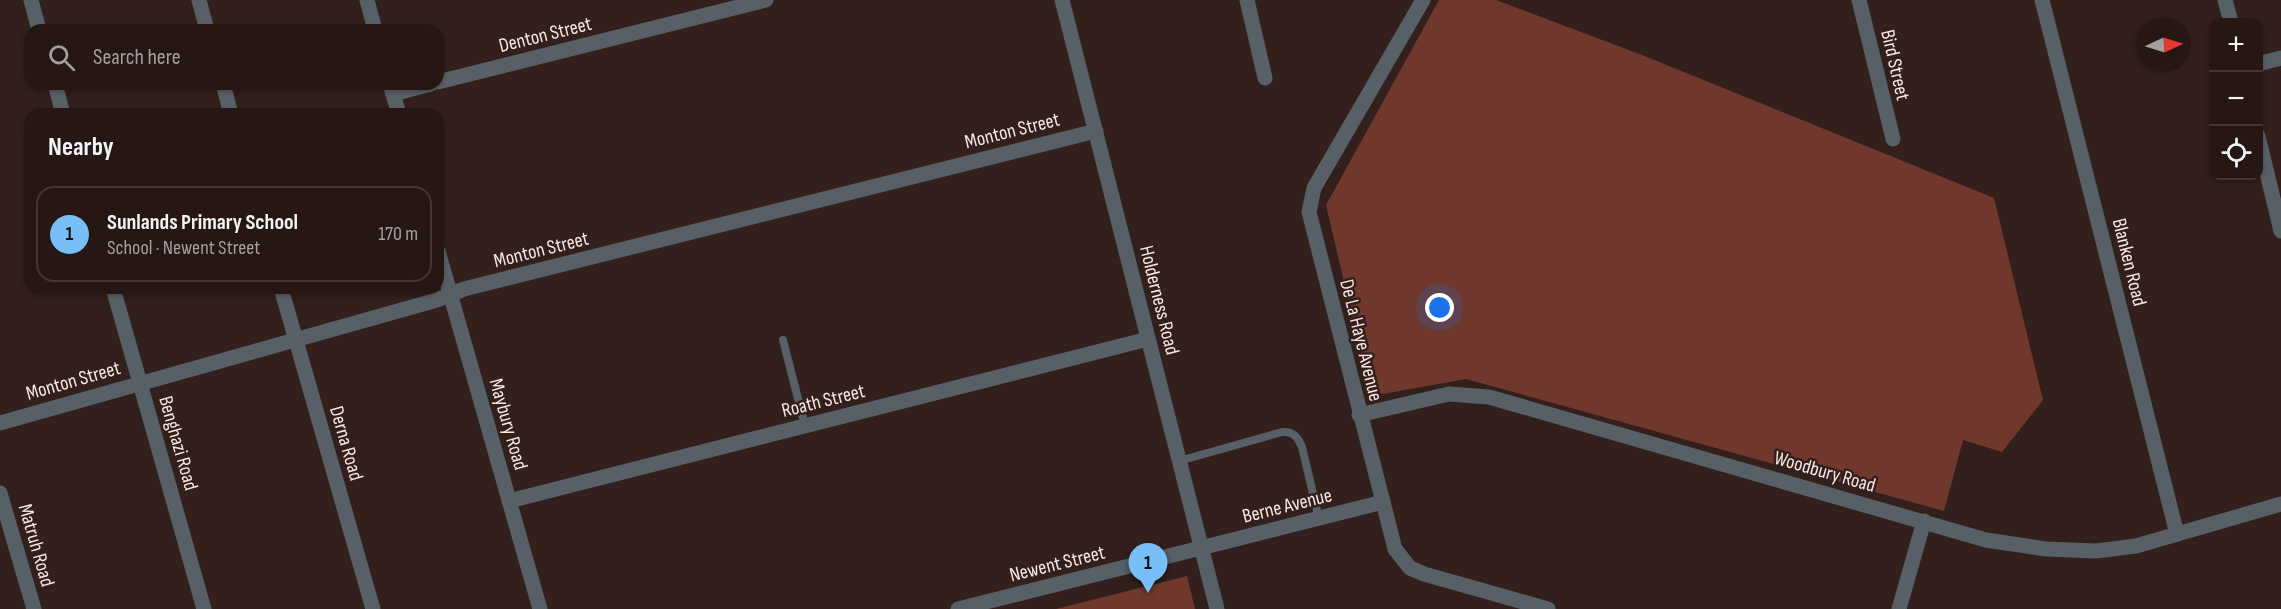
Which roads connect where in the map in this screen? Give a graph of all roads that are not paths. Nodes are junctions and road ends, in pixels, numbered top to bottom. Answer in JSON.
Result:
{"nodes":[{"id":1,"x":31,"y":0,"type":"edge"},
{"id":2,"x":199,"y":0,"type":"edge"},
{"id":3,"x":367,"y":0,"type":"edge"},
{"id":4,"x":766,"y":0,"type":"edge"},
{"id":5,"x":1062,"y":0,"type":"edge"},
{"id":6,"x":1246,"y":0,"type":"edge"},
{"id":7,"x":1423,"y":0,"type":"edge"},
{"id":8,"x":1859,"y":0,"type":"edge"},
{"id":9,"x":2042,"y":0,"type":"edge"},
{"id":10,"x":2225,"y":0,"type":"edge"},
{"id":11,"x":2230,"y":18,"type":"edge"},
{"id":12,"x":37,"y":24,"type":"edge"},
{"id":13,"x":205,"y":24,"type":"edge"},
{"id":14,"x":373,"y":24,"type":"edge"},
{"id":15,"x":2281,"y":58,"type":"edge"},
{"id":16,"x":2263,"y":63,"type":"edge"},
{"id":17,"x":1265,"y":78,"type":"dead end"},
{"id":18,"x":444,"y":80,"type":"edge"},
{"id":19,"x":57,"y":90,"type":"edge"},
{"id":20,"x":225,"y":90,"type":"edge"},
{"id":21,"x":392,"y":90,"type":"edge"},
{"id":22,"x":61,"y":108,"type":"edge"},
{"id":23,"x":229,"y":108,"type":"edge"},
{"id":24,"x":397,"y":108,"type":"edge"},
{"id":25,"x":1096,"y":131,"type":"junction"},
{"id":26,"x":1893,"y":139,"type":"dead end"},
{"id":27,"x":2263,"y":153,"type":"edge"},
{"id":28,"x":2281,"y":231,"type":"edge"},
{"id":29,"x":444,"y":273,"type":"edge"},
{"id":30,"x":115,"y":294,"type":"edge"},
{"id":31,"x":283,"y":294,"type":"edge"},
{"id":32,"x":450,"y":295,"type":"junction"},
{"id":33,"x":1148,"y":339,"type":"junction"},
{"id":34,"x":296,"y":340,"type":"junction"},
{"id":35,"x":783,"y":340,"type":"dead end"},
{"id":36,"x":140,"y":383,"type":"junction"},
{"id":37,"x":1359,"y":414,"type":"junction"},
{"id":38,"x":0,"y":423,"type":"edge"},
{"id":39,"x":806,"y":426,"type":"junction"},
{"id":40,"x":1179,"y":461,"type":"junction"},
{"id":41,"x":0,"y":493,"type":"edge"},
{"id":42,"x":509,"y":501,"type":"junction"},
{"id":43,"x":1383,"y":502,"type":"junction"},
{"id":44,"x":2281,"y":504,"type":"edge"},
{"id":45,"x":1319,"y":519,"type":"junction"},
{"id":46,"x":1924,"y":521,"type":"junction"},
{"id":47,"x":2177,"y":534,"type":"junction"},
{"id":48,"x":1202,"y":548,"type":"junction"},
{"id":49,"x":34,"y":609,"type":"edge"},
{"id":50,"x":204,"y":609,"type":"edge"},
{"id":51,"x":373,"y":609,"type":"edge"},
{"id":52,"x":540,"y":609,"type":"edge"},
{"id":53,"x":958,"y":609,"type":"edge"},
{"id":54,"x":1217,"y":609,"type":"edge"},
{"id":55,"x":1548,"y":609,"type":"edge"},
{"id":56,"x":1899,"y":609,"type":"edge"}],
"edges":[{"from":1,"to":12,"type":"street"},
{"from":2,"to":13,"type":"street"},
{"from":3,"to":14,"type":"street"},
{"from":4,"to":18,"type":"street","name":"Denton Street"},
{"from":5,"to":25,"type":"street","name":"Holderness Road"},
{"from":6,"to":17,"type":"street"},
{"from":7,"to":37,"type":"street","name":"De La Haye Avenue"},
{"from":8,"to":26,"type":"street","name":"Bird Street"},
{"from":9,"to":47,"type":"street","name":"Blanken Road"},
{"from":10,"to":11,"type":"street"},
{"from":15,"to":16,"type":"street"},
{"from":19,"to":22,"type":"street"},
{"from":20,"to":23,"type":"street"},
{"from":21,"to":24,"type":"street"},
{"from":25,"to":32,"type":"street","name":"Monton Street"},
{"from":25,"to":33,"type":"street","name":"Holderness Road"},
{"from":27,"to":28,"type":"street"},
{"from":29,"to":32,"type":"street","name":"Maybury Road"},
{"from":30,"to":36,"type":"street","name":"Benghazi Road"},
{"from":31,"to":34,"type":"street","name":"Derna Road"},
{"from":32,"to":34,"type":"street","name":"Monton Street"},
{"from":32,"to":42,"type":"street","name":"Maybury Road"},
{"from":33,"to":39,"type":"street","name":"Roath Street"},
{"from":33,"to":40,"type":"street","name":"Holderness Road"},
{"from":34,"to":36,"type":"street","name":"Monton Street"},
{"from":34,"to":51,"type":"street","name":"Derna Road"},
{"from":35,"to":39,"type":"lane"},
{"from":36,"to":38,"type":"street","name":"Monton Street"},
{"from":36,"to":50,"type":"street","name":"Benghazi Road"},
{"from":37,"to":43,"type":"street","name":"De La Haye Avenue"},
{"from":37,"to":46,"type":"street","name":"Woodbury Road"},
{"from":39,"to":42,"type":"street","name":"Roath Street"},
{"from":40,"to":45,"type":"lane"},
{"from":40,"to":48,"type":"street","name":"Holderness Road"},
{"from":41,"to":49,"type":"street","name":"Matruh Road"},
{"from":42,"to":52,"type":"street","name":"Maybury Road"},
{"from":43,"to":45,"type":"street","name":"Berne Avenue"},
{"from":43,"to":55,"type":"street","name":"De La Haye Avenue"},
{"from":44,"to":47,"type":"street","name":"Woodbury Road"},
{"from":45,"to":48,"type":"street","name":"Berne Avenue"},
{"from":46,"to":47,"type":"street","name":"Woodbury Road"},
{"from":46,"to":56,"type":"street"},
{"from":48,"to":53,"type":"street","name":"Newent Street"},
{"from":48,"to":54,"type":"street","name":"Holderness Road"}]}
